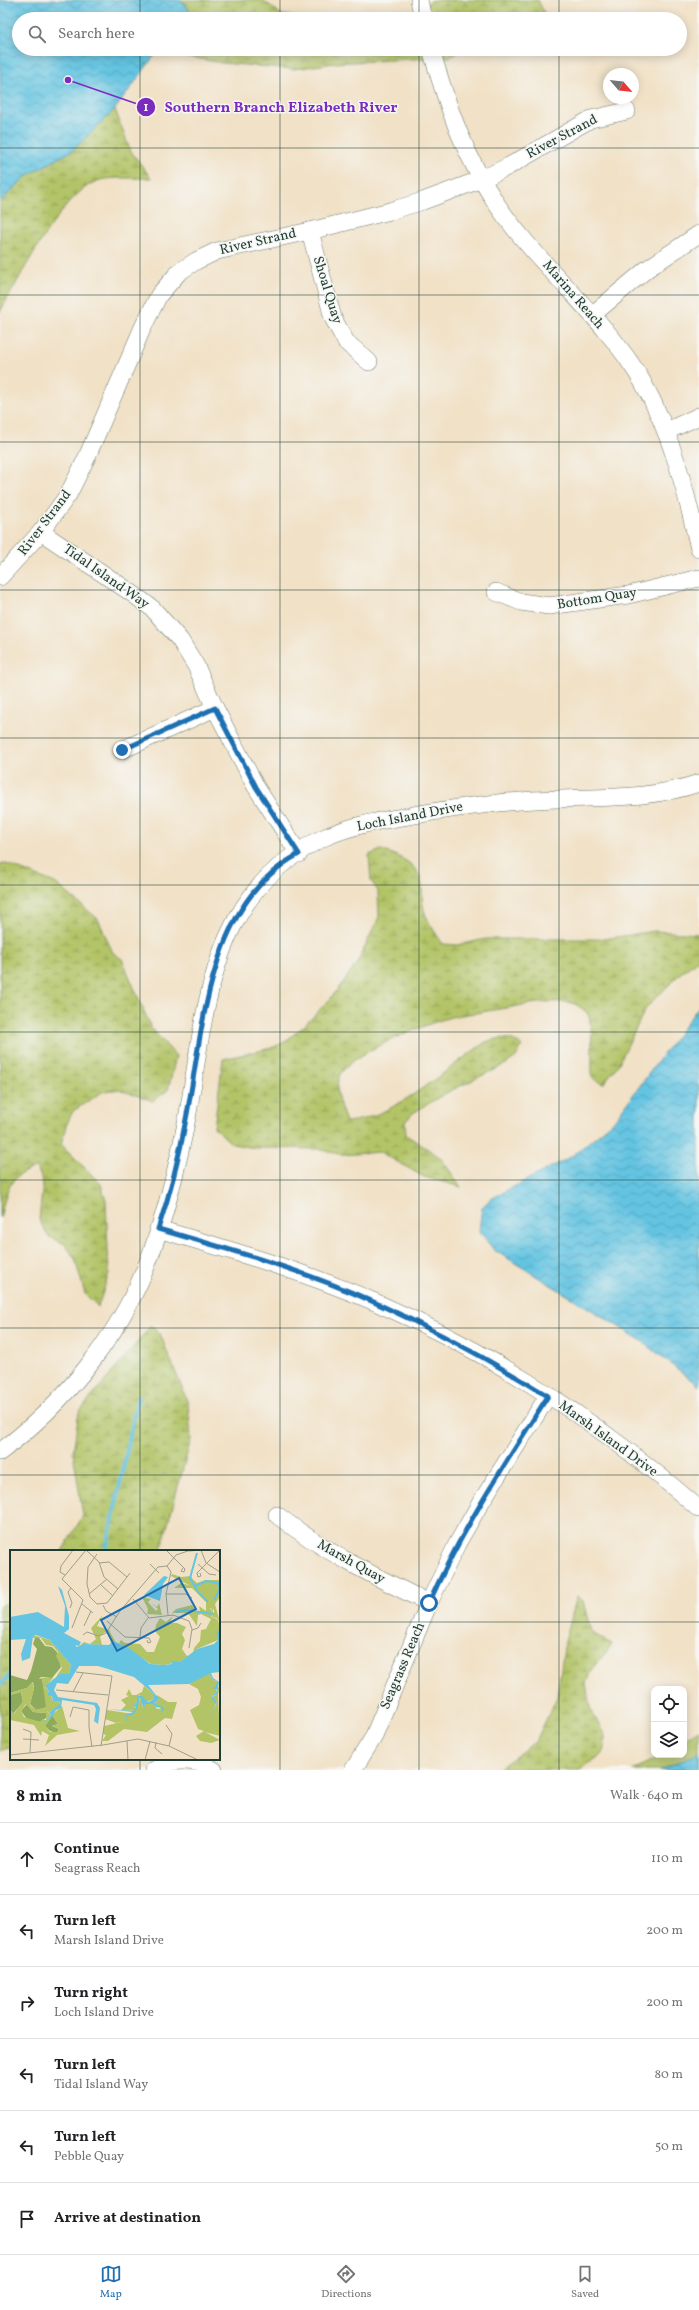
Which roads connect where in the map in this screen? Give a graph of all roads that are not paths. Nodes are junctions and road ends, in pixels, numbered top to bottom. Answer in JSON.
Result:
{"nodes":[{"id":1,"x":419,"y":0,"type":"edge"},
{"id":2,"x":422,"y":12,"type":"edge"},
{"id":3,"x":433,"y":56,"type":"edge"},
{"id":4,"x":627,"y":112,"type":"dead end"},
{"id":5,"x":482,"y":179,"type":"junction"},
{"id":6,"x":310,"y":231,"type":"junction"},
{"id":7,"x":699,"y":234,"type":"edge"},
{"id":8,"x":592,"y":315,"type":"junction"},
{"id":9,"x":369,"y":362,"type":"dead end"},
{"id":10,"x":699,"y":416,"type":"edge"},
{"id":11,"x":667,"y":432,"type":"junction"},
{"id":12,"x":41,"y":532,"type":"junction"},
{"id":13,"x":699,"y":549,"type":"edge"},
{"id":14,"x":0,"y":577,"type":"edge"},
{"id":15,"x":699,"y":578,"type":"edge"},
{"id":16,"x":496,"y":592,"type":"dead end"},
{"id":17,"x":215,"y":708,"type":"junction"},
{"id":18,"x":122,"y":750,"type":"dead end"},
{"id":19,"x":699,"y":784,"type":"edge"},
{"id":20,"x":299,"y":854,"type":"junction"},
{"id":21,"x":158,"y":1229,"type":"junction"},
{"id":22,"x":548,"y":1396,"type":"junction"},
{"id":23,"x":0,"y":1452,"type":"edge"},
{"id":24,"x":699,"y":1509,"type":"edge"},
{"id":25,"x":277,"y":1515,"type":"dead end"},
{"id":26,"x":429,"y":1603,"type":"junction"},
{"id":27,"x":154,"y":1770,"type":"edge"},
{"id":28,"x":214,"y":1770,"type":"edge"},
{"id":29,"x":353,"y":1770,"type":"edge"}],
"edges":[{"from":1,"to":2,"type":"street"},
{"from":3,"to":5,"type":"street","name":"Marina Reach"},
{"from":4,"to":5,"type":"street","name":"River Strand"},
{"from":5,"to":6,"type":"street","name":"River Strand"},
{"from":5,"to":8,"type":"street","name":"Marina Reach"},
{"from":6,"to":9,"type":"street","name":"Shoal Quay"},
{"from":6,"to":12,"type":"street","name":"River Strand"},
{"from":7,"to":8,"type":"street"},
{"from":8,"to":11,"type":"street","name":"Marina Reach"},
{"from":10,"to":11,"type":"street"},
{"from":11,"to":13,"type":"street","name":"Marina Reach"},
{"from":12,"to":14,"type":"street","name":"River Strand"},
{"from":12,"to":17,"type":"street","name":"Tidal Island Way"},
{"from":15,"to":16,"type":"street","name":"Bottom Quay"},
{"from":17,"to":18,"type":"street"},
{"from":17,"to":20,"type":"street","name":"Tidal Island Way"},
{"from":19,"to":20,"type":"street","name":"Loch Island Drive"},
{"from":20,"to":21,"type":"street","name":"Loch Island Drive"},
{"from":21,"to":22,"type":"street","name":"Marsh Island Drive"},
{"from":21,"to":23,"type":"street","name":"Loch Island Drive"},
{"from":22,"to":24,"type":"street","name":"Marsh Island Drive"},
{"from":22,"to":26,"type":"street","name":"Seagrass Reach"},
{"from":25,"to":26,"type":"street","name":"Marsh Quay"},
{"from":26,"to":29,"type":"street","name":"Seagrass Reach"},
{"from":27,"to":28,"type":"street"}]}
